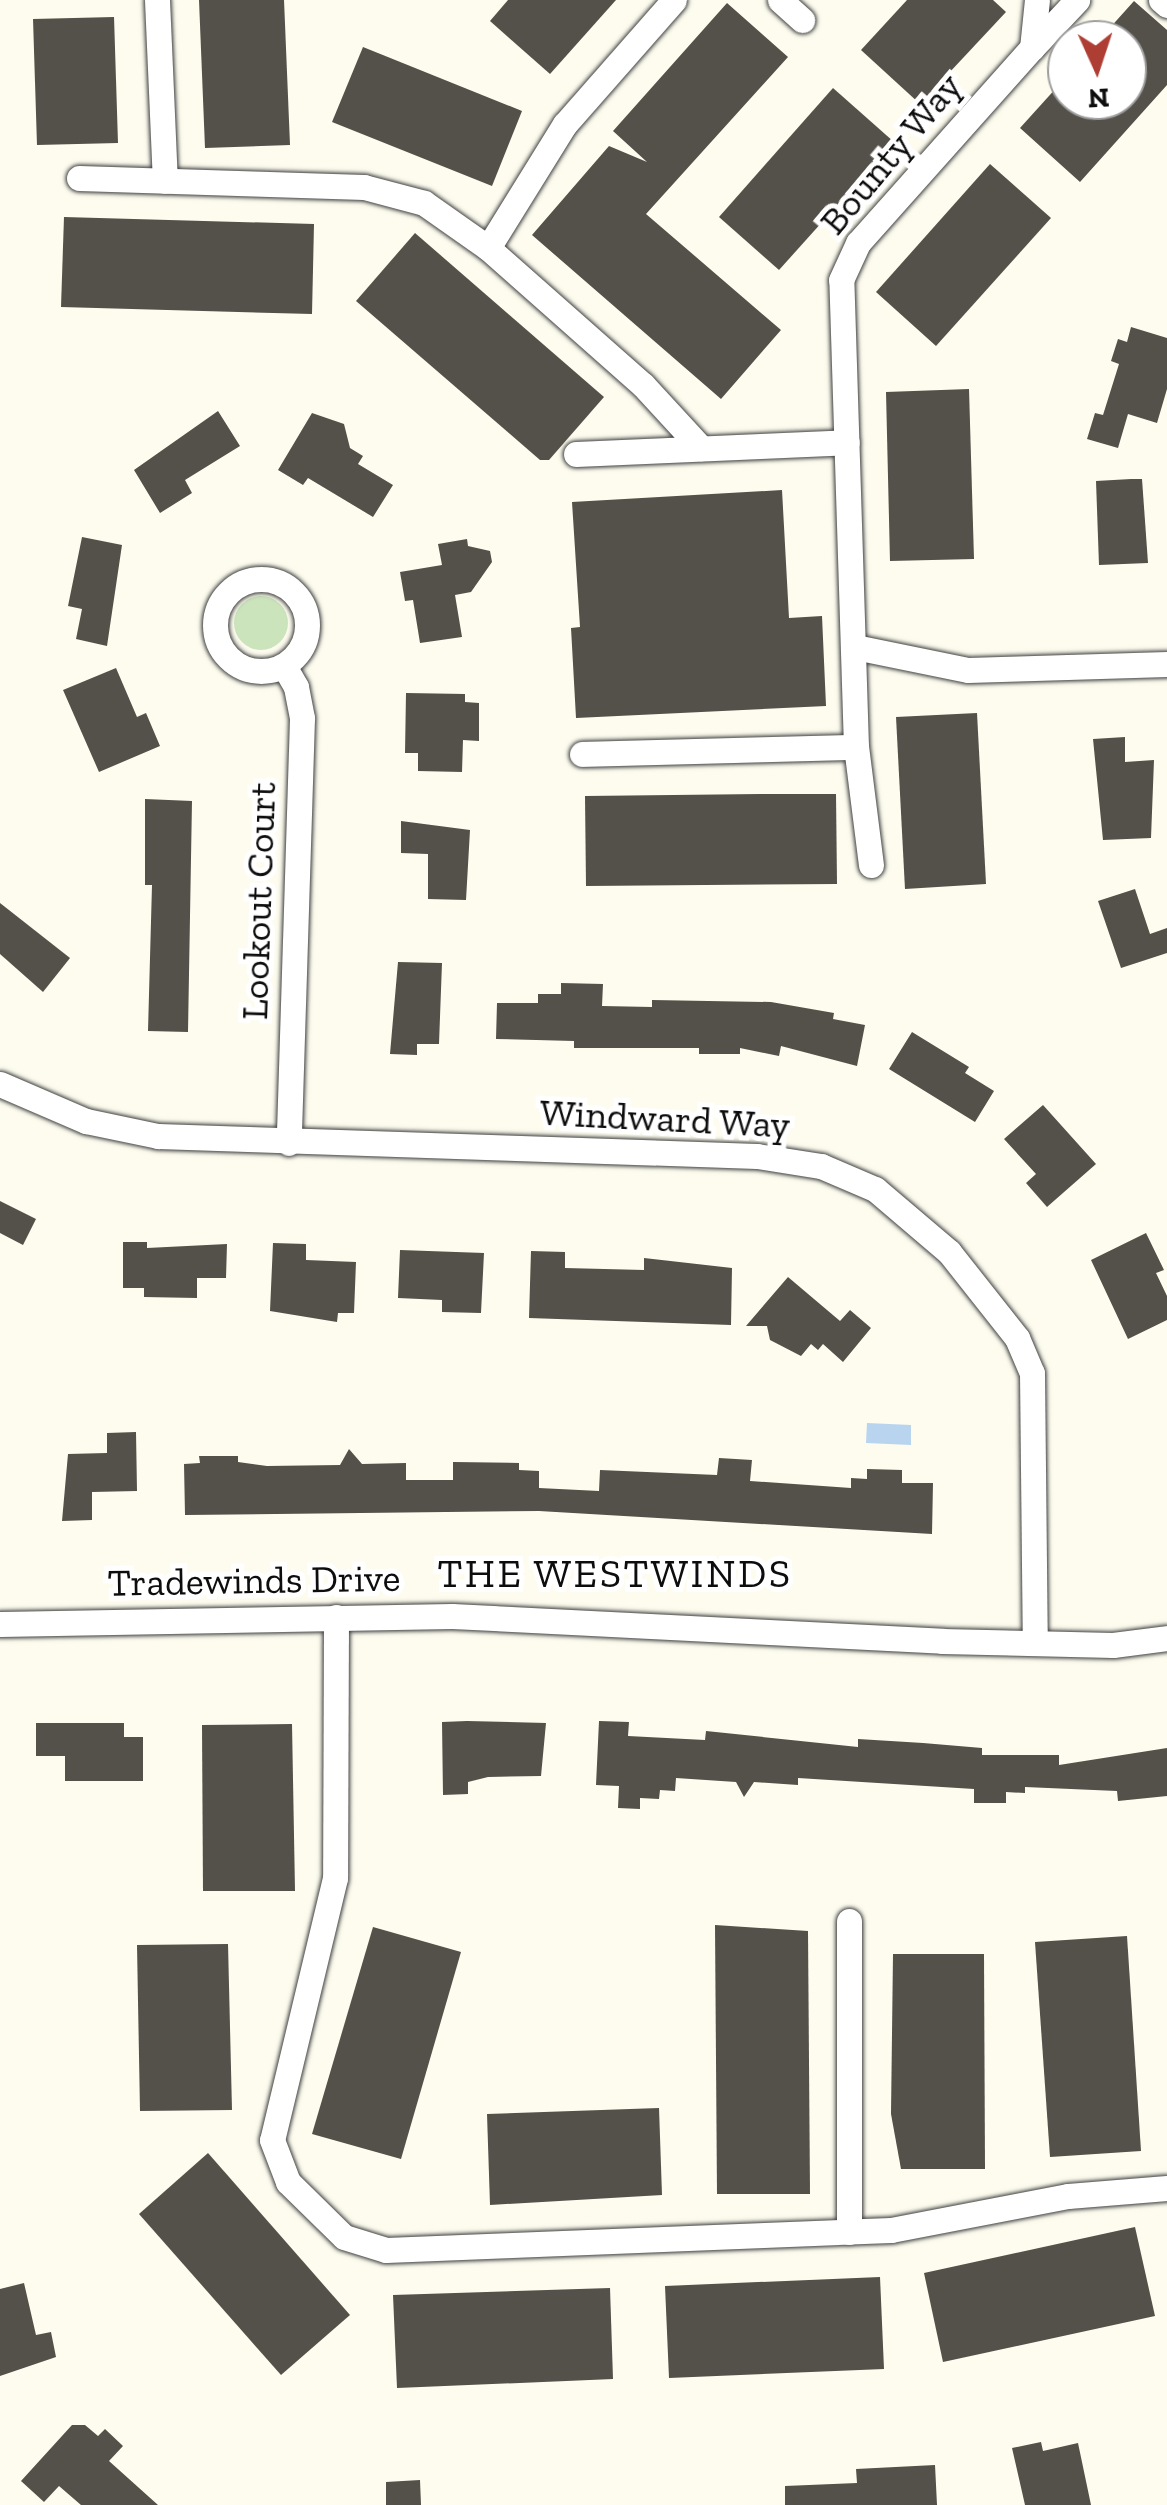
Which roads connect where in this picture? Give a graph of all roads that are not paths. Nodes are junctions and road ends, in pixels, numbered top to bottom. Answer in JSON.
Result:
{"nodes":[{"id":1,"x":157,"y":0,"type":"edge"},
{"id":2,"x":674,"y":0,"type":"edge"},
{"id":3,"x":780,"y":0,"type":"edge"},
{"id":4,"x":1036,"y":0,"type":"edge"},
{"id":5,"x":1078,"y":0,"type":"edge"},
{"id":6,"x":1161,"y":0,"type":"edge"},
{"id":7,"x":1167,"y":5,"type":"edge"},
{"id":8,"x":802,"y":20,"type":"dead end"},
{"id":9,"x":1032,"y":48,"type":"junction"},
{"id":10,"x":79,"y":178,"type":"dead end"},
{"id":11,"x":166,"y":181,"type":"junction"},
{"id":12,"x":488,"y":248,"type":"junction"},
{"id":13,"x":847,"y":442,"type":"junction"},
{"id":14,"x":701,"y":448,"type":"junction"},
{"id":15,"x":576,"y":454,"type":"dead end"},
{"id":16,"x":855,"y":647,"type":"junction"},
{"id":17,"x":1167,"y":664,"type":"edge"},
{"id":18,"x":284,"y":666,"type":"dead end"},
{"id":19,"x":856,"y":747,"type":"junction"},
{"id":20,"x":582,"y":754,"type":"dead end"},
{"id":21,"x":871,"y":865,"type":"dead end"},
{"id":22,"x":0,"y":1084,"type":"edge"},
{"id":23,"x":289,"y":1143,"type":"junction"},
{"id":24,"x":336,"y":1617,"type":"junction"},
{"id":25,"x":0,"y":1624,"type":"edge"},
{"id":26,"x":1167,"y":1638,"type":"edge"},
{"id":27,"x":1035,"y":1644,"type":"junction"},
{"id":28,"x":849,"y":1922,"type":"dead end"},
{"id":29,"x":1167,"y":2188,"type":"edge"},
{"id":30,"x":849,"y":2232,"type":"junction"}],
"edges":[{"from":1,"to":11,"type":"street"},
{"from":2,"to":12,"type":"street"},
{"from":3,"to":8,"type":"street"},
{"from":4,"to":9,"type":"street"},
{"from":5,"to":9,"type":"street","name":"Bounty Way"},
{"from":6,"to":7,"type":"street"},
{"from":9,"to":13,"type":"street","name":"Bounty Way"},
{"from":10,"to":11,"type":"street"},
{"from":11,"to":12,"type":"street"},
{"from":12,"to":14,"type":"street"},
{"from":13,"to":14,"type":"street"},
{"from":13,"to":16,"type":"street","name":"Bounty Way"},
{"from":14,"to":15,"type":"street"},
{"from":16,"to":17,"type":"street"},
{"from":16,"to":19,"type":"street","name":"Bounty Way"},
{"from":18,"to":23,"type":"street","name":"Lookout Court"},
{"from":19,"to":20,"type":"street"},
{"from":19,"to":21,"type":"street","name":"Bounty Way"},
{"from":22,"to":23,"type":"street","name":"Windward Way"},
{"from":23,"to":27,"type":"street","name":"Windward Way"},
{"from":24,"to":25,"type":"street","name":"Tradewinds Drive"},
{"from":24,"to":27,"type":"street","name":"Tradewinds Drive"},
{"from":24,"to":30,"type":"street"},
{"from":26,"to":27,"type":"street","name":"Tradewinds Drive"},
{"from":28,"to":30,"type":"street"},
{"from":29,"to":30,"type":"street"}]}
